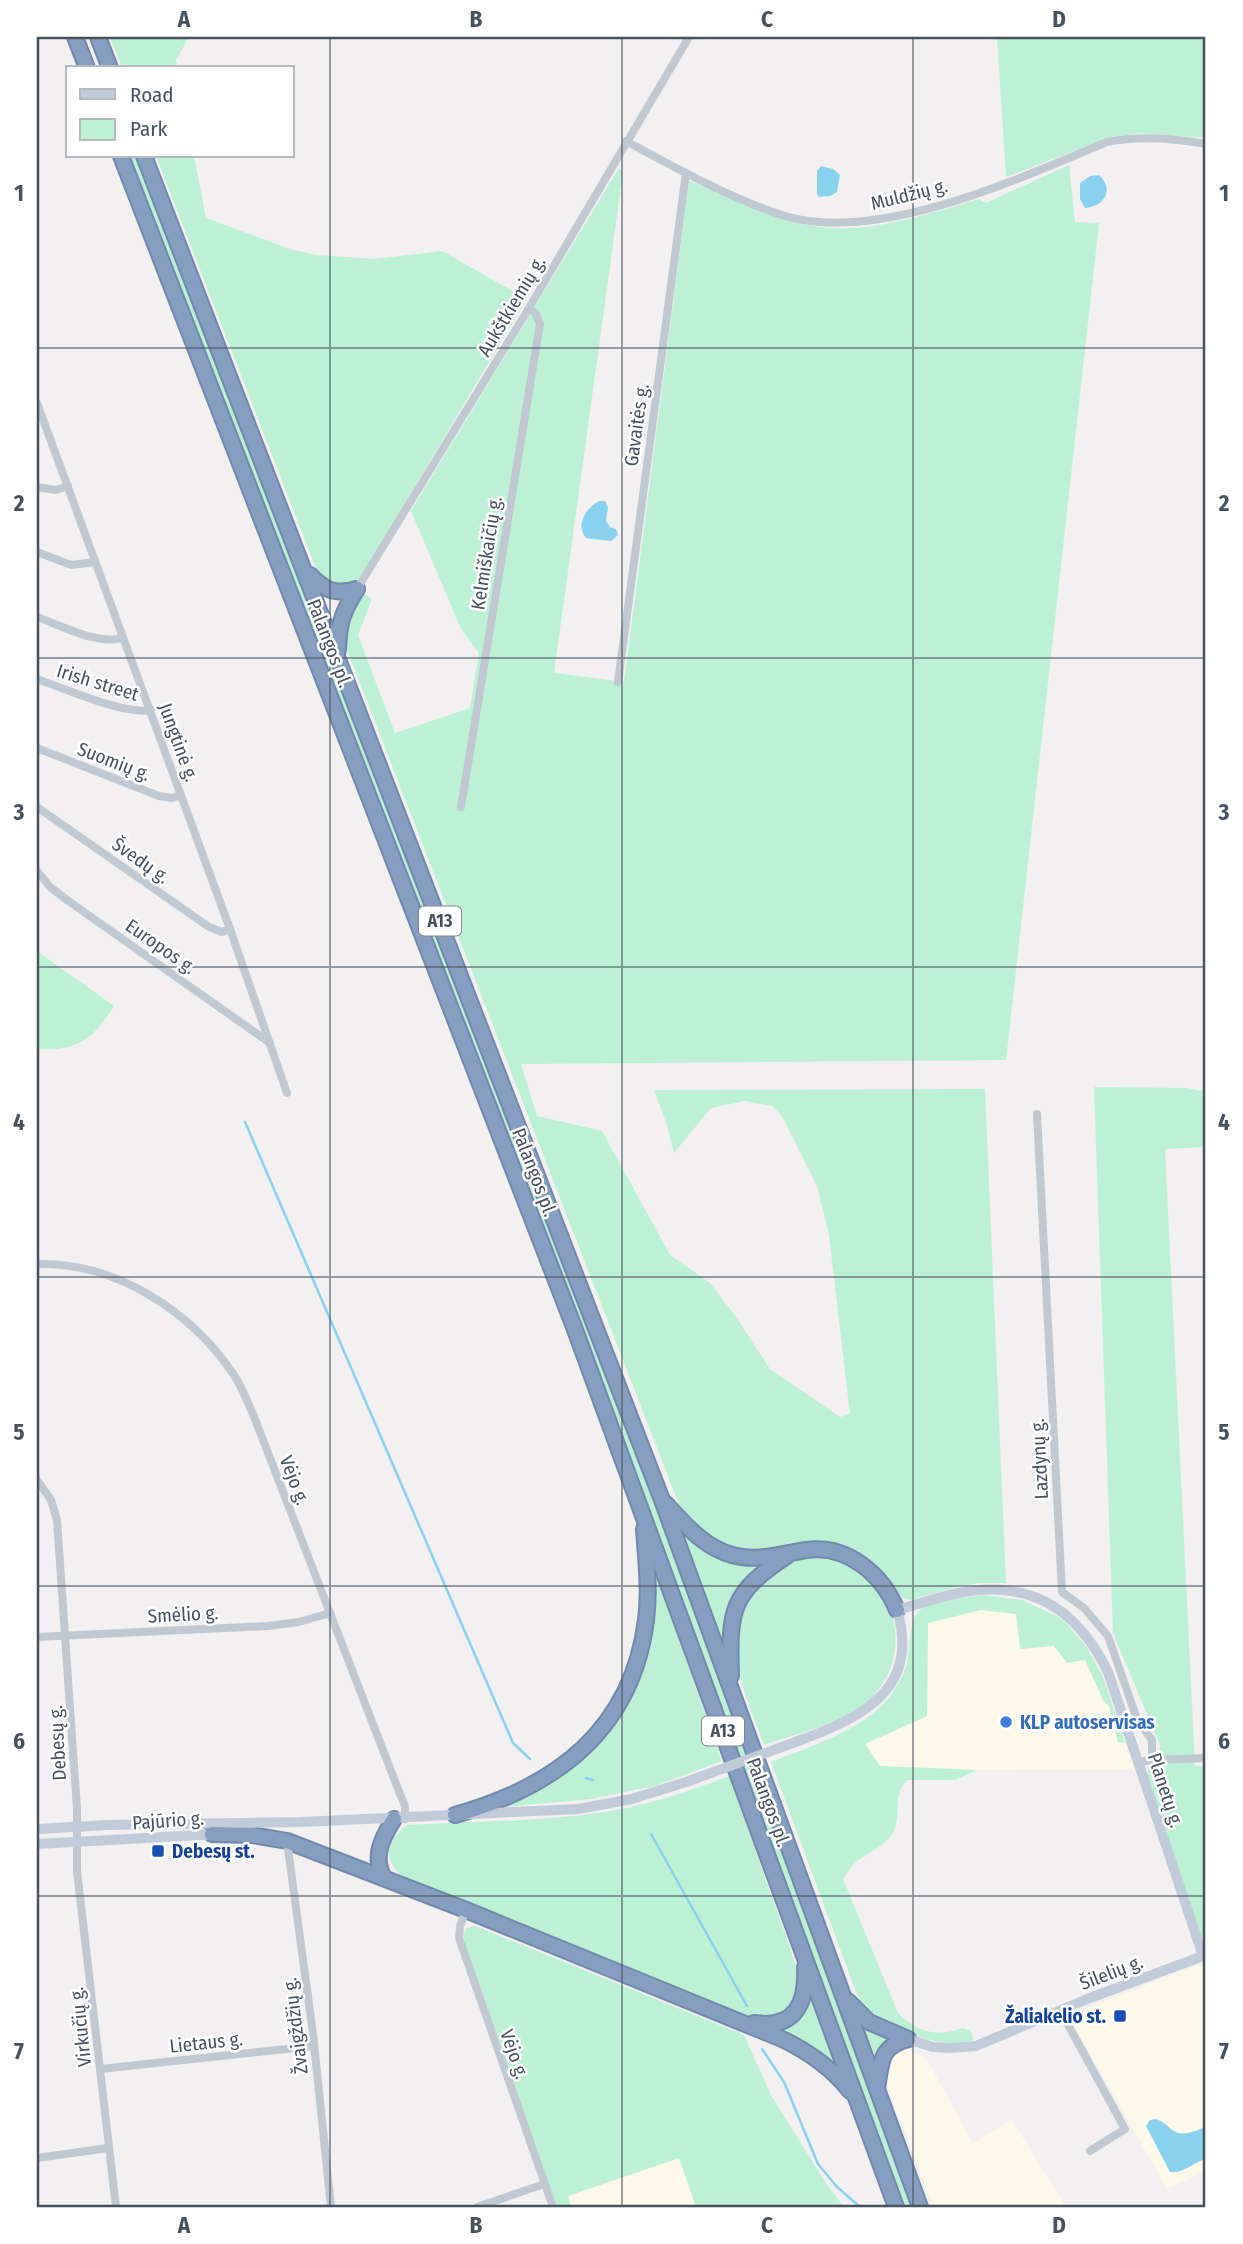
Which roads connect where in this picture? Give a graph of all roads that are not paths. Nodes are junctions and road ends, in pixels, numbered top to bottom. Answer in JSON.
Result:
{"nodes":[{"id":1,"x":75,"y":37,"type":"edge"},
{"id":2,"x":98,"y":37,"type":"edge"},
{"id":3,"x":689,"y":37,"type":"edge"},
{"id":4,"x":86,"y":66,"type":"edge"},
{"id":5,"x":109,"y":66,"type":"edge"},
{"id":6,"x":626,"y":141,"type":"junction"},
{"id":7,"x":1206,"y":144,"type":"edge"},
{"id":8,"x":122,"y":158,"type":"edge"},
{"id":9,"x":145,"y":158,"type":"edge"},
{"id":10,"x":686,"y":173,"type":"junction"},
{"id":11,"x":529,"y":308,"type":"junction"},
{"id":12,"x":38,"y":408,"type":"edge"},
{"id":13,"x":37,"y":486,"type":"edge"},
{"id":14,"x":68,"y":486,"type":"junction"},
{"id":15,"x":37,"y":552,"type":"edge"},
{"id":16,"x":95,"y":562,"type":"junction"},
{"id":17,"x":304,"y":570,"type":"junction"},
{"id":18,"x":357,"y":589,"type":"junction"},
{"id":19,"x":37,"y":617,"type":"edge"},
{"id":20,"x":123,"y":638,"type":"junction"},
{"id":21,"x":337,"y":655,"type":"junction"},
{"id":22,"x":37,"y":679,"type":"edge"},
{"id":23,"x":618,"y":682,"type":"dead end"},
{"id":24,"x":151,"y":710,"type":"junction"},
{"id":25,"x":37,"y":748,"type":"edge"},
{"id":26,"x":181,"y":795,"type":"junction"},
{"id":27,"x":37,"y":807,"type":"edge"},
{"id":28,"x":461,"y":807,"type":"dead end"},
{"id":29,"x":37,"y":871,"type":"edge"},
{"id":30,"x":230,"y":929,"type":"junction"},
{"id":31,"x":270,"y":1043,"type":"junction"},
{"id":32,"x":287,"y":1093,"type":"dead end"},
{"id":33,"x":1037,"y":1114,"type":"dead end"},
{"id":34,"x":37,"y":1264,"type":"edge"},
{"id":35,"x":37,"y":1480,"type":"edge"},
{"id":36,"x":662,"y":1500,"type":"junction"},
{"id":37,"x":642,"y":1510,"type":"junction"},
{"id":38,"x":791,"y":1554,"type":"junction"},
{"id":39,"x":897,"y":1610,"type":"junction"},
{"id":40,"x":330,"y":1613,"type":"junction"},
{"id":41,"x":66,"y":1636,"type":"junction"},
{"id":42,"x":37,"y":1637,"type":"edge"},
{"id":43,"x":731,"y":1688,"type":"junction"},
{"id":44,"x":1206,"y":1758,"type":"edge"},
{"id":45,"x":1152,"y":1760,"type":"junction"},
{"id":46,"x":1139,"y":1762,"type":"junction"},
{"id":47,"x":455,"y":1815,"type":"junction"},
{"id":48,"x":400,"y":1819,"type":"junction"},
{"id":49,"x":301,"y":1822,"type":"junction"},
{"id":50,"x":77,"y":1826,"type":"junction"},
{"id":51,"x":37,"y":1829,"type":"edge"},
{"id":52,"x":212,"y":1834,"type":"junction"},
{"id":53,"x":287,"y":1840,"type":"junction"},
{"id":54,"x":77,"y":1843,"type":"junction"},
{"id":55,"x":37,"y":1844,"type":"edge"},
{"id":56,"x":384,"y":1878,"type":"junction"},
{"id":57,"x":466,"y":1910,"type":"junction"},
{"id":58,"x":804,"y":1952,"type":"junction"},
{"id":59,"x":1204,"y":1955,"type":"edge"},
{"id":60,"x":843,"y":1996,"type":"junction"},
{"id":61,"x":1060,"y":2010,"type":"junction"},
{"id":62,"x":736,"y":2020,"type":"junction"},
{"id":63,"x":908,"y":2039,"type":"junction"},
{"id":64,"x":314,"y":2046,"type":"junction"},
{"id":65,"x":100,"y":2069,"type":"junction"},
{"id":66,"x":877,"y":2090,"type":"junction"},
{"id":67,"x":858,"y":2101,"type":"junction"},
{"id":68,"x":108,"y":2148,"type":"junction"},
{"id":69,"x":1090,"y":2151,"type":"dead end"},
{"id":70,"x":37,"y":2158,"type":"edge"},
{"id":71,"x":544,"y":2185,"type":"junction"},
{"id":72,"x":116,"y":2207,"type":"edge"},
{"id":73,"x":331,"y":2207,"type":"edge"},
{"id":74,"x":477,"y":2207,"type":"edge"},
{"id":75,"x":552,"y":2207,"type":"edge"},
{"id":76,"x":896,"y":2207,"type":"edge"},
{"id":77,"x":920,"y":2207,"type":"edge"}],
"edges":[{"from":1,"to":4,"type":"highway"},
{"from":2,"to":5,"type":"highway"},
{"from":3,"to":6,"type":"street","name":"Aukštkiemių g."},
{"from":6,"to":10,"type":"street","name":"Muldžių g."},
{"from":6,"to":11,"type":"street","name":"Aukštkiemių g."},
{"from":7,"to":10,"type":"street","name":"Muldžių g."},
{"from":8,"to":37,"type":"highway","name":"Palangos pl.","number":"A13"},
{"from":9,"to":17,"type":"highway","name":"Palangos pl.","number":"A13"},
{"from":10,"to":23,"type":"street","name":"Gavaitės g."},
{"from":11,"to":18,"type":"street","name":"Aukštkiemių g."},
{"from":11,"to":28,"type":"street","name":"Kelmiškaičių g."},
{"from":12,"to":14,"type":"street","name":"Jungtinė g."},
{"from":13,"to":14,"type":"street"},
{"from":14,"to":16,"type":"street","name":"Jungtinė g."},
{"from":15,"to":16,"type":"street"},
{"from":16,"to":20,"type":"street","name":"Jungtinė g."},
{"from":17,"to":18,"type":"highway"},
{"from":17,"to":21,"type":"highway","name":"Palangos pl.","number":"A13"},
{"from":18,"to":21,"type":"highway"},
{"from":19,"to":20,"type":"street"},
{"from":20,"to":24,"type":"street","name":"Jungtinė g."},
{"from":21,"to":36,"type":"highway","name":"Palangos pl.","number":"A13"},
{"from":22,"to":24,"type":"street","name":"Irish street"},
{"from":24,"to":26,"type":"street","name":"Jungtinė g."},
{"from":25,"to":26,"type":"street","name":"Suomių g."},
{"from":26,"to":30,"type":"street","name":"Jungtinė g."},
{"from":27,"to":30,"type":"street","name":"Švedų g."},
{"from":29,"to":31,"type":"street","name":"Europos g."},
{"from":30,"to":31,"type":"street","name":"Jungtinė g."},
{"from":31,"to":32,"type":"street","name":"Jungtinė g."},
{"from":33,"to":45,"type":"street","name":"Lazdynų g."},
{"from":34,"to":40,"type":"street","name":"Vėjo g."},
{"from":35,"to":41,"type":"street","name":"Debesų g."},
{"from":36,"to":38,"type":"highway"},
{"from":36,"to":43,"type":"highway","name":"Palangos pl.","number":"A13"},
{"from":37,"to":47,"type":"highway"},
{"from":37,"to":58,"type":"highway","name":"Palangos pl.","number":"A13"},
{"from":38,"to":39,"type":"highway"},
{"from":38,"to":43,"type":"highway"},
{"from":39,"to":46,"type":"main road","name":"Planetų g."},
{"from":39,"to":47,"type":"main road","name":"Pajūrio g.","bridge":true},
{"from":40,"to":41,"type":"street","name":"Smėlio g."},
{"from":40,"to":48,"type":"street","name":"Vėjo g."},
{"from":41,"to":42,"type":"street","name":"Smėlio g."},
{"from":41,"to":50,"type":"street","name":"Debesų g."},
{"from":43,"to":60,"type":"highway","name":"Palangos pl.","number":"A13"},
{"from":44,"to":45,"type":"street"},
{"from":45,"to":46,"type":"street"},
{"from":46,"to":59,"type":"main road","name":"Planetų g."},
{"from":47,"to":48,"type":"main road","name":"Pajūrio g."},
{"from":48,"to":49,"type":"main road","name":"Pajūrio g."},
{"from":48,"to":56,"type":"highway"},
{"from":49,"to":50,"type":"main road","name":"Pajūrio g."},
{"from":49,"to":52,"type":"main road","name":"Pajūrio g."},
{"from":50,"to":51,"type":"main road","name":"Pajūrio g."},
{"from":50,"to":54,"type":"street","name":"Debesų g."},
{"from":52,"to":53,"type":"highway"},
{"from":52,"to":54,"type":"main road","name":"Pajūrio g."},
{"from":53,"to":56,"type":"highway"},
{"from":53,"to":64,"type":"street","name":"Žvaigždžių g."},
{"from":54,"to":55,"type":"main road","name":"Pajūrio g."},
{"from":54,"to":65,"type":"street","name":"Virkučių g."},
{"from":56,"to":57,"type":"highway"},
{"from":57,"to":62,"type":"highway"},
{"from":57,"to":71,"type":"street","name":"Vėjo g."},
{"from":58,"to":62,"type":"highway"},
{"from":58,"to":67,"type":"highway","name":"Palangos pl.","number":"A13"},
{"from":59,"to":61,"type":"main road","name":"Šilelių g."},
{"from":60,"to":63,"type":"highway"},
{"from":60,"to":66,"type":"highway","name":"Palangos pl.","number":"A13"},
{"from":61,"to":63,"type":"main road","name":"Šilelių g."},
{"from":61,"to":69,"type":"street"},
{"from":62,"to":67,"type":"highway"},
{"from":63,"to":66,"type":"highway"},
{"from":64,"to":65,"type":"street","name":"Lietaus g."},
{"from":64,"to":73,"type":"street","name":"Žvaigždžių g."},
{"from":65,"to":68,"type":"street","name":"Virkučių g."},
{"from":66,"to":77,"type":"highway","name":"Palangos pl.","number":"A13"},
{"from":67,"to":76,"type":"highway","name":"Palangos pl.","number":"A13"},
{"from":68,"to":70,"type":"street"},
{"from":68,"to":72,"type":"street","name":"Virkučių g."},
{"from":71,"to":74,"type":"street"},
{"from":71,"to":75,"type":"street","name":"Vėjo g."}]}
